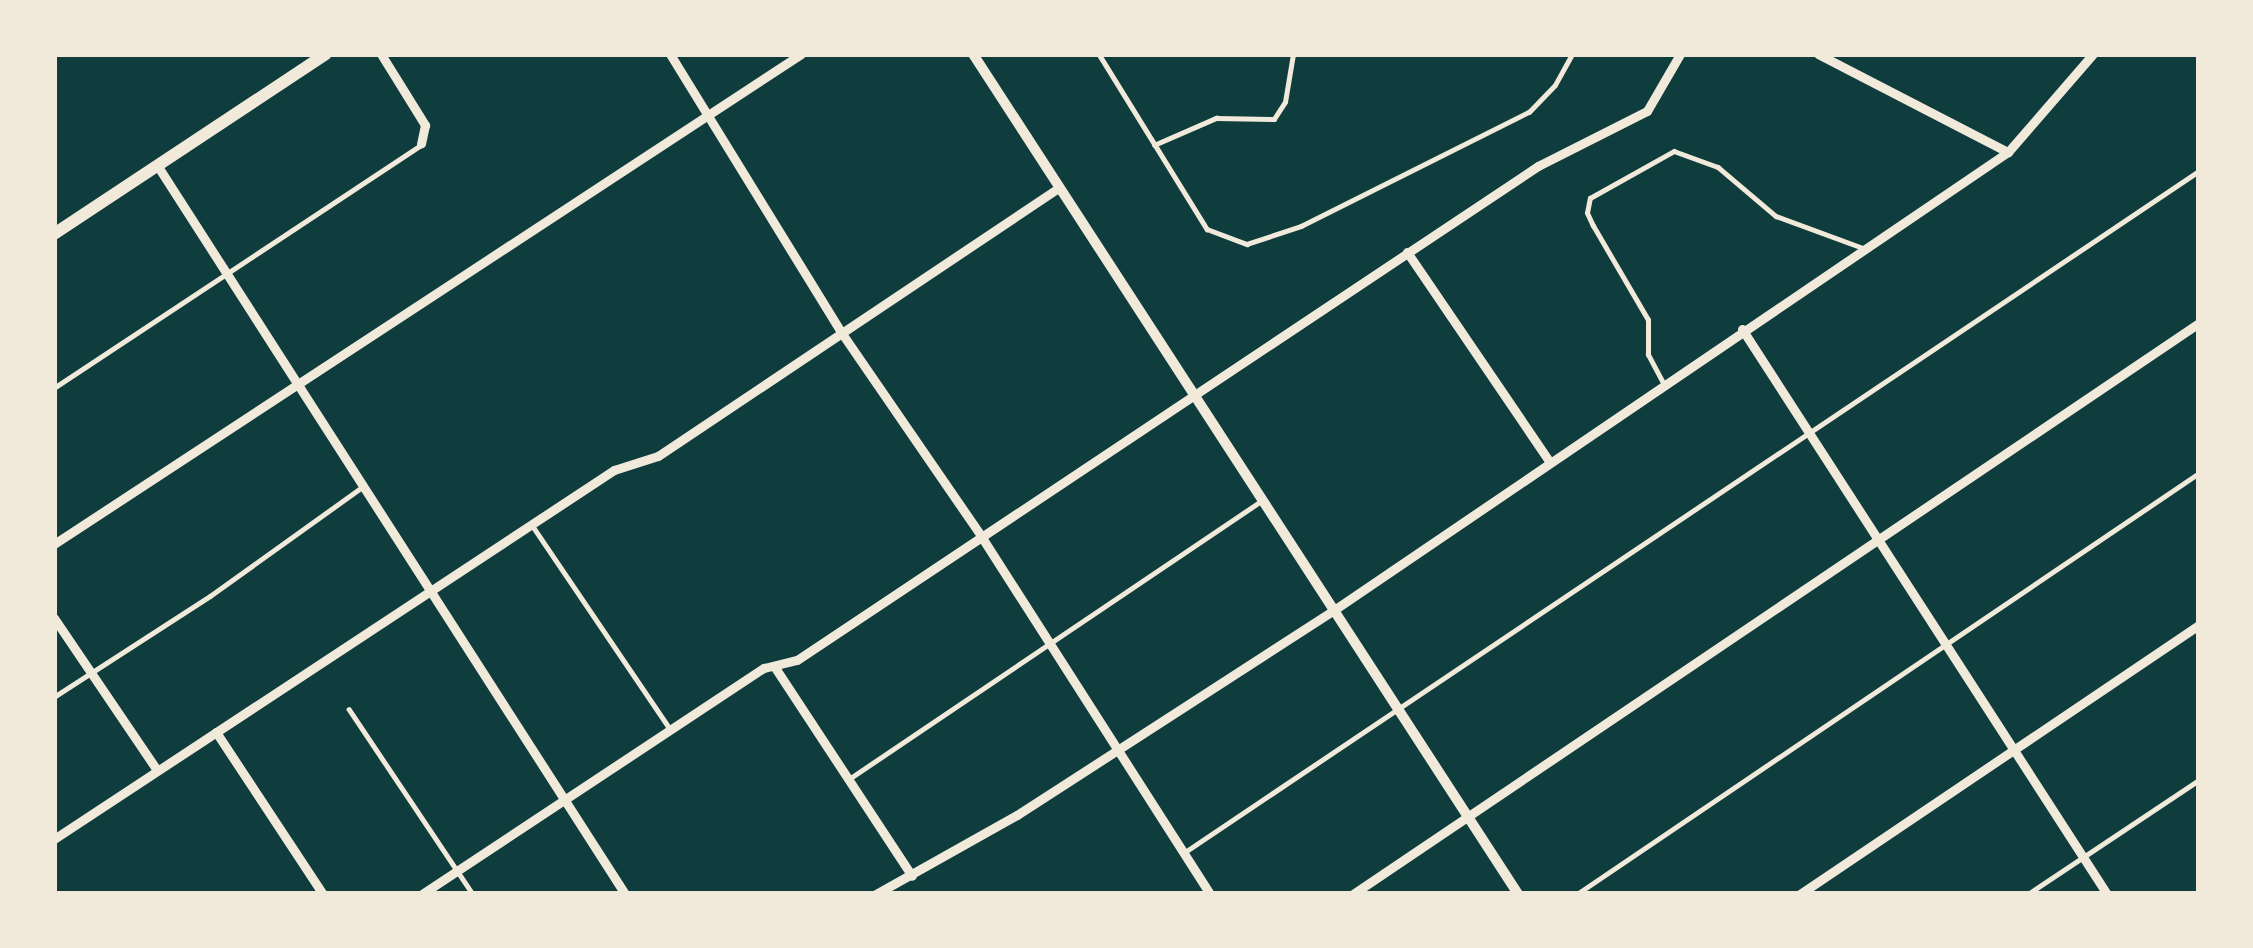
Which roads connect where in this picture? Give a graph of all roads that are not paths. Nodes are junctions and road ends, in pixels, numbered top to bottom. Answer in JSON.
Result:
{"nodes":[{"id":1,"x":326,"y":54,"type":"edge"},
{"id":2,"x":381,"y":54,"type":"edge"},
{"id":3,"x":670,"y":54,"type":"edge"},
{"id":4,"x":801,"y":54,"type":"edge"},
{"id":5,"x":973,"y":54,"type":"edge"},
{"id":6,"x":1099,"y":54,"type":"edge"},
{"id":7,"x":1293,"y":54,"type":"edge"},
{"id":8,"x":1573,"y":54,"type":"edge"},
{"id":9,"x":1680,"y":54,"type":"edge"},
{"id":10,"x":1818,"y":54,"type":"edge"},
{"id":11,"x":2076,"y":54,"type":"edge"},
{"id":12,"x":2091,"y":57,"type":"edge"},
{"id":13,"x":709,"y":115,"type":"junction"},
{"id":14,"x":421,"y":144,"type":"joint"},
{"id":15,"x":1154,"y":145,"type":"junction"},
{"id":16,"x":2008,"y":152,"type":"junction"},
{"id":17,"x":157,"y":165,"type":"junction"},
{"id":18,"x":2199,"y":171,"type":"edge"},
{"id":19,"x":1059,"y":188,"type":"junction"},
{"id":20,"x":54,"y":234,"type":"edge"},
{"id":21,"x":1863,"y":248,"type":"junction"},
{"id":22,"x":1407,"y":252,"type":"junction"},
{"id":23,"x":226,"y":273,"type":"junction"},
{"id":24,"x":2199,"y":323,"type":"edge"},
{"id":25,"x":1742,"y":329,"type":"junction"},
{"id":26,"x":841,"y":332,"type":"junction"},
{"id":27,"x":296,"y":382,"type":"junction"},
{"id":28,"x":1663,"y":383,"type":"junction"},
{"id":29,"x":54,"y":388,"type":"edge"},
{"id":30,"x":1197,"y":398,"type":"junction"},
{"id":31,"x":1809,"y":433,"type":"junction"},
{"id":32,"x":1549,"y":460,"type":"junction"},
{"id":33,"x":2199,"y":473,"type":"edge"},
{"id":34,"x":363,"y":486,"type":"junction"},
{"id":35,"x":1263,"y":500,"type":"junction"},
{"id":36,"x":532,"y":525,"type":"junction"},
{"id":37,"x":981,"y":536,"type":"junction"},
{"id":38,"x":1877,"y":539,"type":"junction"},
{"id":39,"x":54,"y":544,"type":"edge"},
{"id":40,"x":432,"y":592,"type":"junction"},
{"id":41,"x":1334,"y":610,"type":"junction"},
{"id":42,"x":54,"y":618,"type":"edge"},
{"id":43,"x":2199,"y":625,"type":"edge"},
{"id":44,"x":1049,"y":642,"type":"junction"},
{"id":45,"x":1946,"y":645,"type":"junction"},
{"id":46,"x":774,"y":666,"type":"junction"},
{"id":47,"x":89,"y":673,"type":"junction"},
{"id":48,"x":54,"y":697,"type":"edge"},
{"id":49,"x":349,"y":709,"type":"dead end"},
{"id":50,"x":1399,"y":710,"type":"junction"},
{"id":51,"x":216,"y":732,"type":"junction"},
{"id":52,"x":673,"y":733,"type":"junction"},
{"id":53,"x":1118,"y":748,"type":"junction"},
{"id":54,"x":2013,"y":750,"type":"junction"},
{"id":55,"x":157,"y":770,"type":"junction"},
{"id":56,"x":849,"y":779,"type":"junction"},
{"id":57,"x":2199,"y":780,"type":"edge"},
{"id":58,"x":566,"y":804,"type":"junction"},
{"id":59,"x":1467,"y":816,"type":"junction"},
{"id":60,"x":54,"y":839,"type":"edge"},
{"id":61,"x":1185,"y":852,"type":"junction"},
{"id":62,"x":2082,"y":856,"type":"junction"},
{"id":63,"x":458,"y":870,"type":"junction"},
{"id":64,"x":912,"y":876,"type":"junction"},
{"id":65,"x":323,"y":894,"type":"edge"},
{"id":66,"x":422,"y":894,"type":"edge"},
{"id":67,"x":473,"y":894,"type":"edge"},
{"id":68,"x":625,"y":894,"type":"edge"},
{"id":69,"x":876,"y":894,"type":"edge"},
{"id":70,"x":1210,"y":894,"type":"edge"},
{"id":71,"x":1353,"y":894,"type":"edge"},
{"id":72,"x":1518,"y":894,"type":"edge"},
{"id":73,"x":1576,"y":894,"type":"edge"},
{"id":74,"x":1800,"y":894,"type":"edge"},
{"id":75,"x":2028,"y":894,"type":"edge"},
{"id":76,"x":2107,"y":894,"type":"edge"}],
"edges":[{"from":1,"to":17,"type":"main road"},
{"from":2,"to":14,"type":"street"},
{"from":3,"to":13,"type":"street"},
{"from":4,"to":13,"type":"street"},
{"from":5,"to":19,"type":"street"},
{"from":6,"to":15,"type":"lane"},
{"from":7,"to":15,"type":"lane"},
{"from":8,"to":15,"type":"lane"},
{"from":9,"to":22,"type":"street"},
{"from":10,"to":16,"type":"street"},
{"from":11,"to":12,"type":"lane"},
{"from":12,"to":16,"type":"street"},
{"from":13,"to":26,"type":"street"},
{"from":13,"to":27,"type":"street"},
{"from":14,"to":23,"type":"lane"},
{"from":16,"to":21,"type":"street"},
{"from":17,"to":20,"type":"main road"},
{"from":17,"to":23,"type":"street"},
{"from":18,"to":31,"type":"lane"},
{"from":19,"to":26,"type":"street"},
{"from":19,"to":30,"type":"street"},
{"from":21,"to":25,"type":"street"},
{"from":21,"to":28,"type":"lane"},
{"from":22,"to":30,"type":"street"},
{"from":22,"to":32,"type":"street"},
{"from":23,"to":27,"type":"street"},
{"from":23,"to":29,"type":"lane"},
{"from":24,"to":38,"type":"street"},
{"from":25,"to":28,"type":"street"},
{"from":25,"to":31,"type":"street"},
{"from":26,"to":36,"type":"street"},
{"from":26,"to":37,"type":"street"},
{"from":27,"to":34,"type":"street"},
{"from":27,"to":39,"type":"street"},
{"from":28,"to":32,"type":"street"},
{"from":30,"to":35,"type":"street"},
{"from":30,"to":37,"type":"street"},
{"from":31,"to":38,"type":"street"},
{"from":31,"to":50,"type":"lane"},
{"from":32,"to":41,"type":"street"},
{"from":33,"to":45,"type":"lane"},
{"from":34,"to":40,"type":"street"},
{"from":34,"to":47,"type":"lane"},
{"from":35,"to":41,"type":"street"},
{"from":35,"to":44,"type":"lane"},
{"from":36,"to":40,"type":"street"},
{"from":36,"to":52,"type":"lane"},
{"from":37,"to":44,"type":"street"},
{"from":37,"to":46,"type":"street"},
{"from":38,"to":45,"type":"street"},
{"from":38,"to":59,"type":"street"},
{"from":40,"to":51,"type":"street"},
{"from":40,"to":58,"type":"street"},
{"from":41,"to":50,"type":"street"},
{"from":41,"to":53,"type":"street"},
{"from":42,"to":47,"type":"street"},
{"from":43,"to":54,"type":"street"},
{"from":44,"to":53,"type":"street"},
{"from":44,"to":56,"type":"lane"},
{"from":45,"to":54,"type":"street"},
{"from":45,"to":73,"type":"lane"},
{"from":46,"to":52,"type":"street"},
{"from":46,"to":56,"type":"street"},
{"from":47,"to":48,"type":"lane"},
{"from":47,"to":55,"type":"street"},
{"from":49,"to":63,"type":"lane"},
{"from":50,"to":59,"type":"street"},
{"from":50,"to":61,"type":"lane"},
{"from":51,"to":55,"type":"street"},
{"from":51,"to":65,"type":"street"},
{"from":52,"to":58,"type":"street"},
{"from":53,"to":61,"type":"street"},
{"from":53,"to":64,"type":"street"},
{"from":54,"to":62,"type":"street"},
{"from":54,"to":74,"type":"street"},
{"from":55,"to":60,"type":"street"},
{"from":56,"to":64,"type":"street"},
{"from":57,"to":62,"type":"lane"},
{"from":58,"to":63,"type":"street"},
{"from":58,"to":68,"type":"street"},
{"from":59,"to":71,"type":"street"},
{"from":59,"to":72,"type":"street"},
{"from":61,"to":70,"type":"street"},
{"from":62,"to":75,"type":"lane"},
{"from":62,"to":76,"type":"street"},
{"from":63,"to":66,"type":"street"},
{"from":63,"to":67,"type":"lane"},
{"from":64,"to":69,"type":"street"}]}
